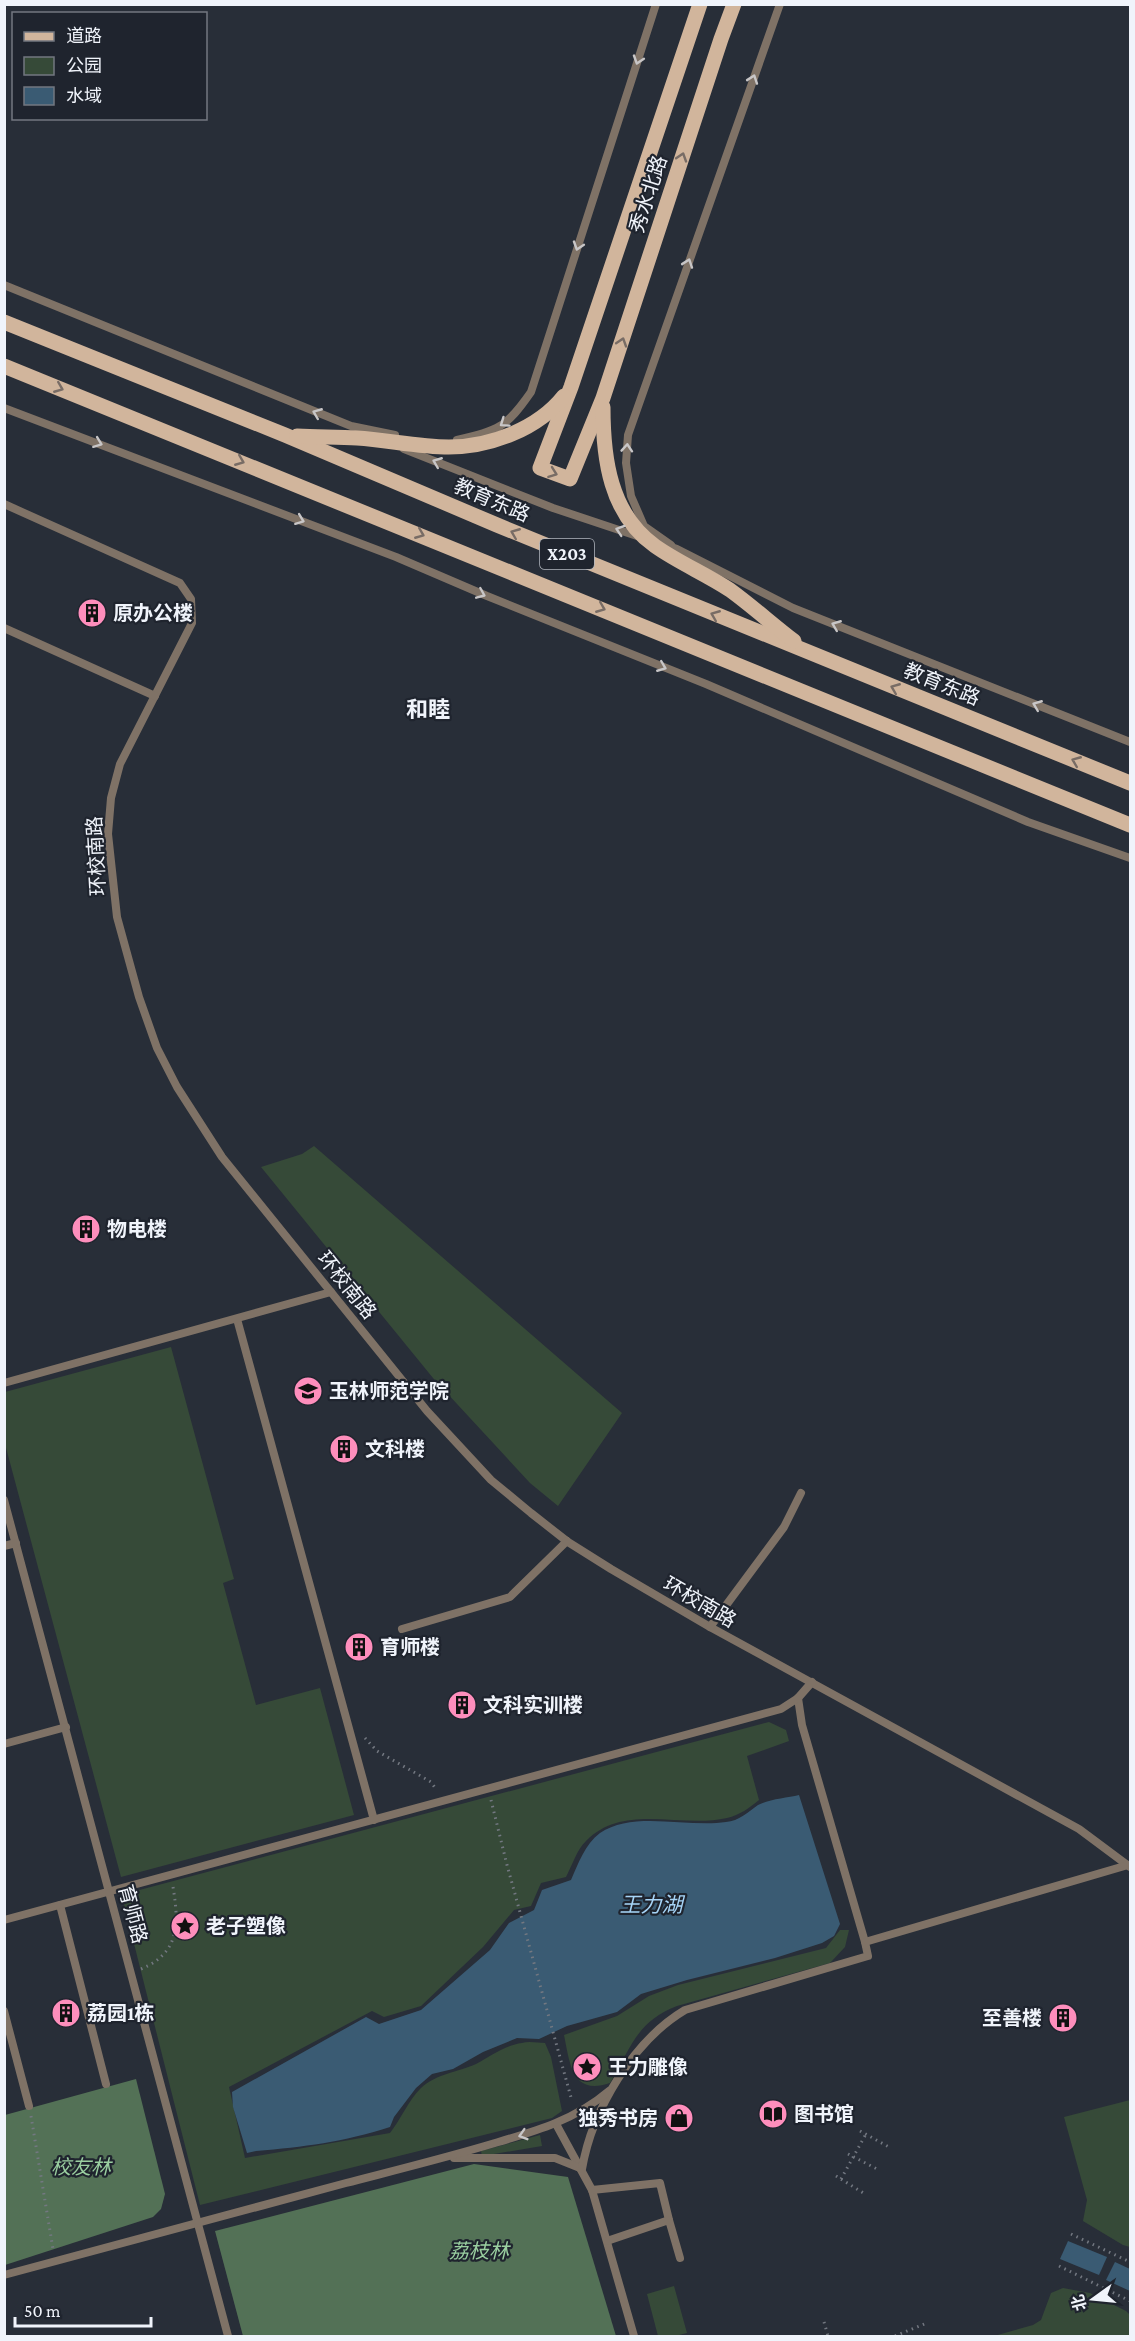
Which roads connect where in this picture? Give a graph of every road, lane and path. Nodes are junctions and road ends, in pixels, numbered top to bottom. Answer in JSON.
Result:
{"nodes":[{"id":1,"x":656,"y":4,"type":"edge"},
{"id":2,"x":700,"y":4,"type":"edge"},
{"id":3,"x":734,"y":4,"type":"edge"},
{"id":4,"x":780,"y":4,"type":"edge"},
{"id":5,"x":4,"y":285,"type":"edge"},
{"id":6,"x":4,"y":322,"type":"edge"},
{"id":7,"x":4,"y":366,"type":"edge"},
{"id":8,"x":571,"y":387,"type":"junction"},
{"id":9,"x":603,"y":398,"type":"junction"},
{"id":10,"x":4,"y":408,"type":"edge"},
{"id":11,"x":351,"y":426,"type":"junction"},
{"id":12,"x":285,"y":435,"type":"junction"},
{"id":13,"x":384,"y":441,"type":"junction"},
{"id":14,"x":4,"y":504,"type":"edge"},
{"id":15,"x":648,"y":540,"type":"junction"},
{"id":16,"x":677,"y":549,"type":"junction"},
{"id":17,"x":4,"y":628,"type":"edge"},
{"id":18,"x":810,"y":654,"type":"junction"},
{"id":19,"x":155,"y":696,"type":"junction"},
{"id":20,"x":1131,"y":742,"type":"edge"},
{"id":21,"x":1131,"y":783,"type":"edge"},
{"id":22,"x":1131,"y":825,"type":"edge"},
{"id":23,"x":1131,"y":858,"type":"edge"},
{"id":24,"x":331,"y":1292,"type":"junction"},
{"id":25,"x":237,"y":1319,"type":"junction"},
{"id":26,"x":4,"y":1383,"type":"edge"},
{"id":27,"x":801,"y":1493,"type":"dead end"},
{"id":28,"x":4,"y":1500,"type":"edge"},
{"id":29,"x":567,"y":1540,"type":"junction"},
{"id":30,"x":16,"y":1542,"type":"junction"},
{"id":31,"x":4,"y":1546,"type":"edge"},
{"id":32,"x":710,"y":1627,"type":"junction"},
{"id":33,"x":402,"y":1629,"type":"dead end"},
{"id":34,"x":812,"y":1682,"type":"junction"},
{"id":35,"x":798,"y":1698,"type":"junction"},
{"id":36,"x":347,"y":1722,"type":"junction"},
{"id":37,"x":66,"y":1727,"type":"junction"},
{"id":38,"x":4,"y":1744,"type":"edge"},
{"id":39,"x":489,"y":1789,"type":"junction"},
{"id":40,"x":444,"y":1800,"type":"junction"},
{"id":41,"x":374,"y":1820,"type":"junction"},
{"id":42,"x":1129,"y":1866,"type":"edge"},
{"id":43,"x":171,"y":1875,"type":"junction"},
{"id":44,"x":110,"y":1891,"type":"junction"},
{"id":45,"x":60,"y":1905,"type":"junction"},
{"id":46,"x":4,"y":1920,"type":"edge"},
{"id":47,"x":865,"y":1942,"type":"junction"},
{"id":48,"x":132,"y":1973,"type":"junction"},
{"id":49,"x":4,"y":2011,"type":"edge"},
{"id":50,"x":106,"y":2084,"type":"dead end"},
{"id":51,"x":611,"y":2089,"type":"junction"},
{"id":52,"x":29,"y":2106,"type":"joint"},
{"id":53,"x":576,"y":2114,"type":"junction"},
{"id":54,"x":556,"y":2124,"type":"junction"},
{"id":55,"x":861,"y":2131,"type":"dead end"},
{"id":56,"x":866,"y":2134,"type":"junction"},
{"id":57,"x":889,"y":2147,"type":"dead end"},
{"id":58,"x":848,"y":2154,"type":"dead end"},
{"id":59,"x":853,"y":2156,"type":"junction"},
{"id":60,"x":445,"y":2158,"type":"junction"},
{"id":61,"x":582,"y":2169,"type":"junction"},
{"id":62,"x":877,"y":2169,"type":"dead end"},
{"id":63,"x":836,"y":2176,"type":"dead end"},
{"id":64,"x":841,"y":2179,"type":"junction"},
{"id":65,"x":592,"y":2190,"type":"junction"},
{"id":66,"x":866,"y":2194,"type":"dead end"},
{"id":67,"x":669,"y":2220,"type":"junction"},
{"id":68,"x":198,"y":2222,"type":"junction"},
{"id":69,"x":1071,"y":2234,"type":"dead end"},
{"id":70,"x":607,"y":2241,"type":"junction"},
{"id":71,"x":680,"y":2258,"type":"dead end"},
{"id":72,"x":55,"y":2261,"type":"junction"},
{"id":73,"x":1131,"y":2262,"type":"edge"},
{"id":74,"x":1059,"y":2266,"type":"dead end"},
{"id":75,"x":4,"y":2275,"type":"edge"},
{"id":76,"x":1131,"y":2301,"type":"edge"},
{"id":77,"x":824,"y":2322,"type":"dead end"},
{"id":78,"x":927,"y":2323,"type":"dead end"},
{"id":79,"x":228,"y":2337,"type":"edge"},
{"id":80,"x":634,"y":2337,"type":"edge"},
{"id":81,"x":828,"y":2337,"type":"edge"},
{"id":82,"x":895,"y":2337,"type":"edge"}],
"edges":[{"from":1,"to":11,"type":"lane","one_way":true},
{"from":2,"to":8,"type":"main road","name":"秀水北路"},
{"from":9,"to":3,"type":"main road","name":"秀水北路","one_way":true},
{"from":16,"to":4,"type":"lane","one_way":true},
{"from":11,"to":5,"type":"lane","one_way":true},
{"from":6,"to":12,"type":"main road","name":"教育东路","number":"X203"},
{"from":7,"to":22,"type":"main road","number":"X203","one_way":true},
{"from":8,"to":9,"type":"main road","name":"秀水北路","one_way":true},
{"from":8,"to":13,"type":"main road"},
{"from":9,"to":15,"type":"main road"},
{"from":10,"to":23,"type":"lane","one_way":true},
{"from":11,"to":13,"type":"lane"},
{"from":12,"to":13,"type":"main road"},
{"from":18,"to":12,"type":"main road","name":"教育东路","number":"X203","one_way":true},
{"from":15,"to":13,"type":"lane","one_way":true},
{"from":14,"to":19,"type":"lane","name":"环校南路"},
{"from":15,"to":16,"type":"lane"},
{"from":15,"to":18,"type":"main road"},
{"from":20,"to":16,"type":"lane","one_way":true},
{"from":17,"to":19,"type":"lane"},
{"from":21,"to":18,"type":"main road","name":"教育东路","number":"X203","one_way":true},
{"from":19,"to":24,"type":"lane","name":"环校南路"},
{"from":24,"to":25,"type":"lane"},
{"from":24,"to":29,"type":"lane","name":"环校南路"},
{"from":25,"to":26,"type":"lane"},
{"from":25,"to":36,"type":"lane"},
{"from":27,"to":32,"type":"lane"},
{"from":28,"to":30,"type":"lane","name":"育师路"},
{"from":29,"to":32,"type":"lane","name":"环校南路"},
{"from":29,"to":33,"type":"lane"},
{"from":30,"to":31,"type":"lane"},
{"from":30,"to":37,"type":"lane","name":"育师路"},
{"from":32,"to":34,"type":"lane","name":"环校南路"},
{"from":34,"to":35,"type":"lane"},
{"from":34,"to":42,"type":"lane","name":"环校南路"},
{"from":35,"to":39,"type":"lane"},
{"from":35,"to":47,"type":"lane"},
{"from":36,"to":40,"type":"path"},
{"from":36,"to":41,"type":"lane"},
{"from":37,"to":38,"type":"lane"},
{"from":37,"to":44,"type":"lane","name":"育师路"},
{"from":39,"to":40,"type":"lane"},
{"from":39,"to":53,"type":"path"},
{"from":40,"to":41,"type":"lane"},
{"from":41,"to":43,"type":"lane"},
{"from":42,"to":47,"type":"lane"},
{"from":43,"to":44,"type":"lane"},
{"from":43,"to":48,"type":"path"},
{"from":44,"to":45,"type":"lane"},
{"from":44,"to":48,"type":"lane","name":"育师路"},
{"from":45,"to":46,"type":"lane"},
{"from":45,"to":50,"type":"lane"},
{"from":47,"to":51,"type":"lane"},
{"from":48,"to":68,"type":"lane","name":"育师路"},
{"from":49,"to":52,"type":"lane"},
{"from":51,"to":53,"type":"lane"},
{"from":51,"to":61,"type":"lane"},
{"from":52,"to":72,"type":"path"},
{"from":53,"to":54,"type":"lane"},
{"from":54,"to":60,"type":"lane","one_way":true},
{"from":54,"to":61,"type":"lane"},
{"from":55,"to":56,"type":"path"},
{"from":56,"to":57,"type":"path"},
{"from":56,"to":59,"type":"path"},
{"from":58,"to":59,"type":"path"},
{"from":59,"to":62,"type":"path"},
{"from":59,"to":64,"type":"path"},
{"from":60,"to":61,"type":"lane"},
{"from":60,"to":68,"type":"lane"},
{"from":61,"to":65,"type":"lane"},
{"from":63,"to":64,"type":"path"},
{"from":64,"to":66,"type":"path"},
{"from":65,"to":67,"type":"lane"},
{"from":65,"to":70,"type":"lane"},
{"from":67,"to":70,"type":"lane"},
{"from":67,"to":71,"type":"lane"},
{"from":68,"to":72,"type":"lane"},
{"from":68,"to":79,"type":"lane","name":"育师路"},
{"from":69,"to":73,"type":"path"},
{"from":70,"to":80,"type":"lane"},
{"from":72,"to":75,"type":"lane"},
{"from":74,"to":76,"type":"path"},
{"from":77,"to":81,"type":"path"},
{"from":78,"to":82,"type":"path"}]}
